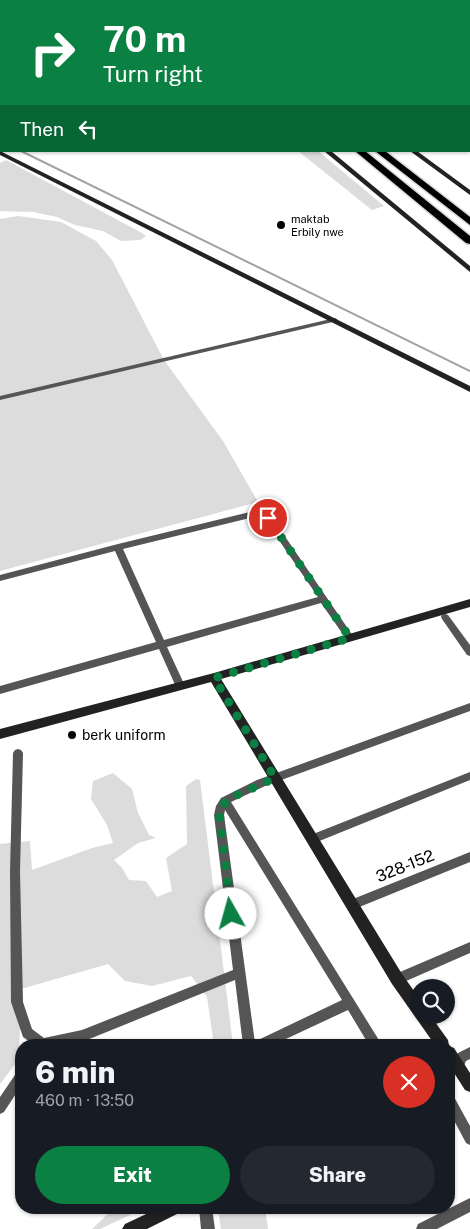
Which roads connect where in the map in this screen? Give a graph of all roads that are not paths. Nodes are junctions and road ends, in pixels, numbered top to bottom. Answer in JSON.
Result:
{"nodes":[{"id":1,"x":328,"y":152,"type":"edge"},
{"id":2,"x":360,"y":152,"type":"edge"},
{"id":3,"x":380,"y":152,"type":"edge"},
{"id":4,"x":414,"y":152,"type":"edge"},
{"id":5,"x":0,"y":153,"type":"edge"},
{"id":6,"x":470,"y":193,"type":"edge"},
{"id":7,"x":470,"y":222,"type":"edge"},
{"id":8,"x":470,"y":241,"type":"edge"},
{"id":9,"x":470,"y":270,"type":"edge"},
{"id":10,"x":335,"y":320,"type":"junction"},
{"id":11,"x":470,"y":389,"type":"edge"},
{"id":12,"x":0,"y":398,"type":"edge"},
{"id":13,"x":118,"y":547,"type":"junction"},
{"id":14,"x":0,"y":578,"type":"edge"},
{"id":15,"x":323,"y":599,"type":"junction"},
{"id":16,"x":470,"y":603,"type":"edge"},
{"id":17,"x":444,"y":617,"type":"dead end"},
{"id":18,"x":350,"y":638,"type":"junction"},
{"id":19,"x":162,"y":646,"type":"junction"},
{"id":20,"x":470,"y":652,"type":"edge"},
{"id":21,"x":214,"y":678,"type":"junction"},
{"id":22,"x":180,"y":686,"type":"junction"},
{"id":23,"x":0,"y":690,"type":"edge"},
{"id":24,"x":470,"y":707,"type":"edge"},
{"id":25,"x":0,"y":734,"type":"edge"},
{"id":26,"x":18,"y":753,"type":"dead end"},
{"id":27,"x":470,"y":776,"type":"edge"},
{"id":28,"x":275,"y":778,"type":"junction"},
{"id":29,"x":225,"y":802,"type":"junction"},
{"id":30,"x":312,"y":839,"type":"junction"},
{"id":31,"x":470,"y":857,"type":"edge"},
{"id":32,"x":352,"y":905,"type":"junction"},
{"id":33,"x":470,"y":947,"type":"edge"},
{"id":34,"x":239,"y":973,"type":"junction"},
{"id":35,"x":397,"y":979,"type":"junction"},
{"id":36,"x":410,"y":997,"type":"edge"},
{"id":37,"x":349,"y":1003,"type":"junction"},
{"id":38,"x":428,"y":1024,"type":"edge"},
{"id":39,"x":35,"y":1039,"type":"edge"},
{"id":40,"x":67,"y":1039,"type":"edge"},
{"id":41,"x":248,"y":1039,"type":"edge"},
{"id":42,"x":273,"y":1039,"type":"edge"},
{"id":43,"x":372,"y":1039,"type":"edge"},
{"id":44,"x":439,"y":1039,"type":"edge"},
{"id":45,"x":470,"y":1053,"type":"edge"},
{"id":46,"x":455,"y":1066,"type":"edge"},
{"id":47,"x":455,"y":1071,"type":"edge"},
{"id":48,"x":15,"y":1085,"type":"edge"},
{"id":49,"x":470,"y":1085,"type":"edge"},
{"id":50,"x":0,"y":1108,"type":"edge"},
{"id":51,"x":455,"y":1110,"type":"edge"},
{"id":52,"x":470,"y":1139,"type":"edge"},
{"id":53,"x":470,"y":1205,"type":"edge"},
{"id":54,"x":455,"y":1213,"type":"edge"},
{"id":55,"x":161,"y":1214,"type":"edge"},
{"id":56,"x":207,"y":1214,"type":"edge"},
{"id":57,"x":452,"y":1214,"type":"edge"},
{"id":58,"x":130,"y":1229,"type":"edge"},
{"id":59,"x":208,"y":1229,"type":"edge"},
{"id":60,"x":423,"y":1229,"type":"edge"}],
"edges":[{"from":1,"to":9,"type":"street"},
{"from":2,"to":8,"type":"highway"},
{"from":3,"to":7,"type":"highway"},
{"from":4,"to":6,"type":"street"},
{"from":5,"to":10,"type":"street"},
{"from":10,"to":11,"type":"street"},
{"from":10,"to":12,"type":"street"},
{"from":13,"to":14,"type":"street"},
{"from":13,"to":15,"type":"street"},
{"from":13,"to":19,"type":"street"},
{"from":15,"to":18,"type":"street"},
{"from":15,"to":19,"type":"street"},
{"from":16,"to":18,"type":"street"},
{"from":17,"to":20,"type":"street"},
{"from":18,"to":21,"type":"street"},
{"from":19,"to":22,"type":"street"},
{"from":19,"to":23,"type":"street"},
{"from":21,"to":22,"type":"street"},
{"from":21,"to":28,"type":"street"},
{"from":22,"to":25,"type":"street"},
{"from":24,"to":28,"type":"street"},
{"from":26,"to":39,"type":"street"},
{"from":27,"to":30,"type":"street"},
{"from":28,"to":29,"type":"street"},
{"from":28,"to":30,"type":"street"},
{"from":29,"to":34,"type":"street"},
{"from":29,"to":37,"type":"street"},
{"from":30,"to":32,"type":"street"},
{"from":31,"to":32,"type":"street","name":"328-152"},
{"from":32,"to":35,"type":"street"},
{"from":33,"to":35,"type":"street"},
{"from":34,"to":40,"type":"street"},
{"from":34,"to":41,"type":"street"},
{"from":35,"to":36,"type":"street"},
{"from":37,"to":42,"type":"street"},
{"from":37,"to":43,"type":"street"},
{"from":38,"to":44,"type":"street"},
{"from":45,"to":46,"type":"street"},
{"from":47,"to":49,"type":"street"},
{"from":48,"to":50,"type":"street"},
{"from":51,"to":52,"type":"street"},
{"from":53,"to":54,"type":"street"},
{"from":55,"to":58,"type":"street"},
{"from":56,"to":59,"type":"street"},
{"from":57,"to":60,"type":"street"}]}
